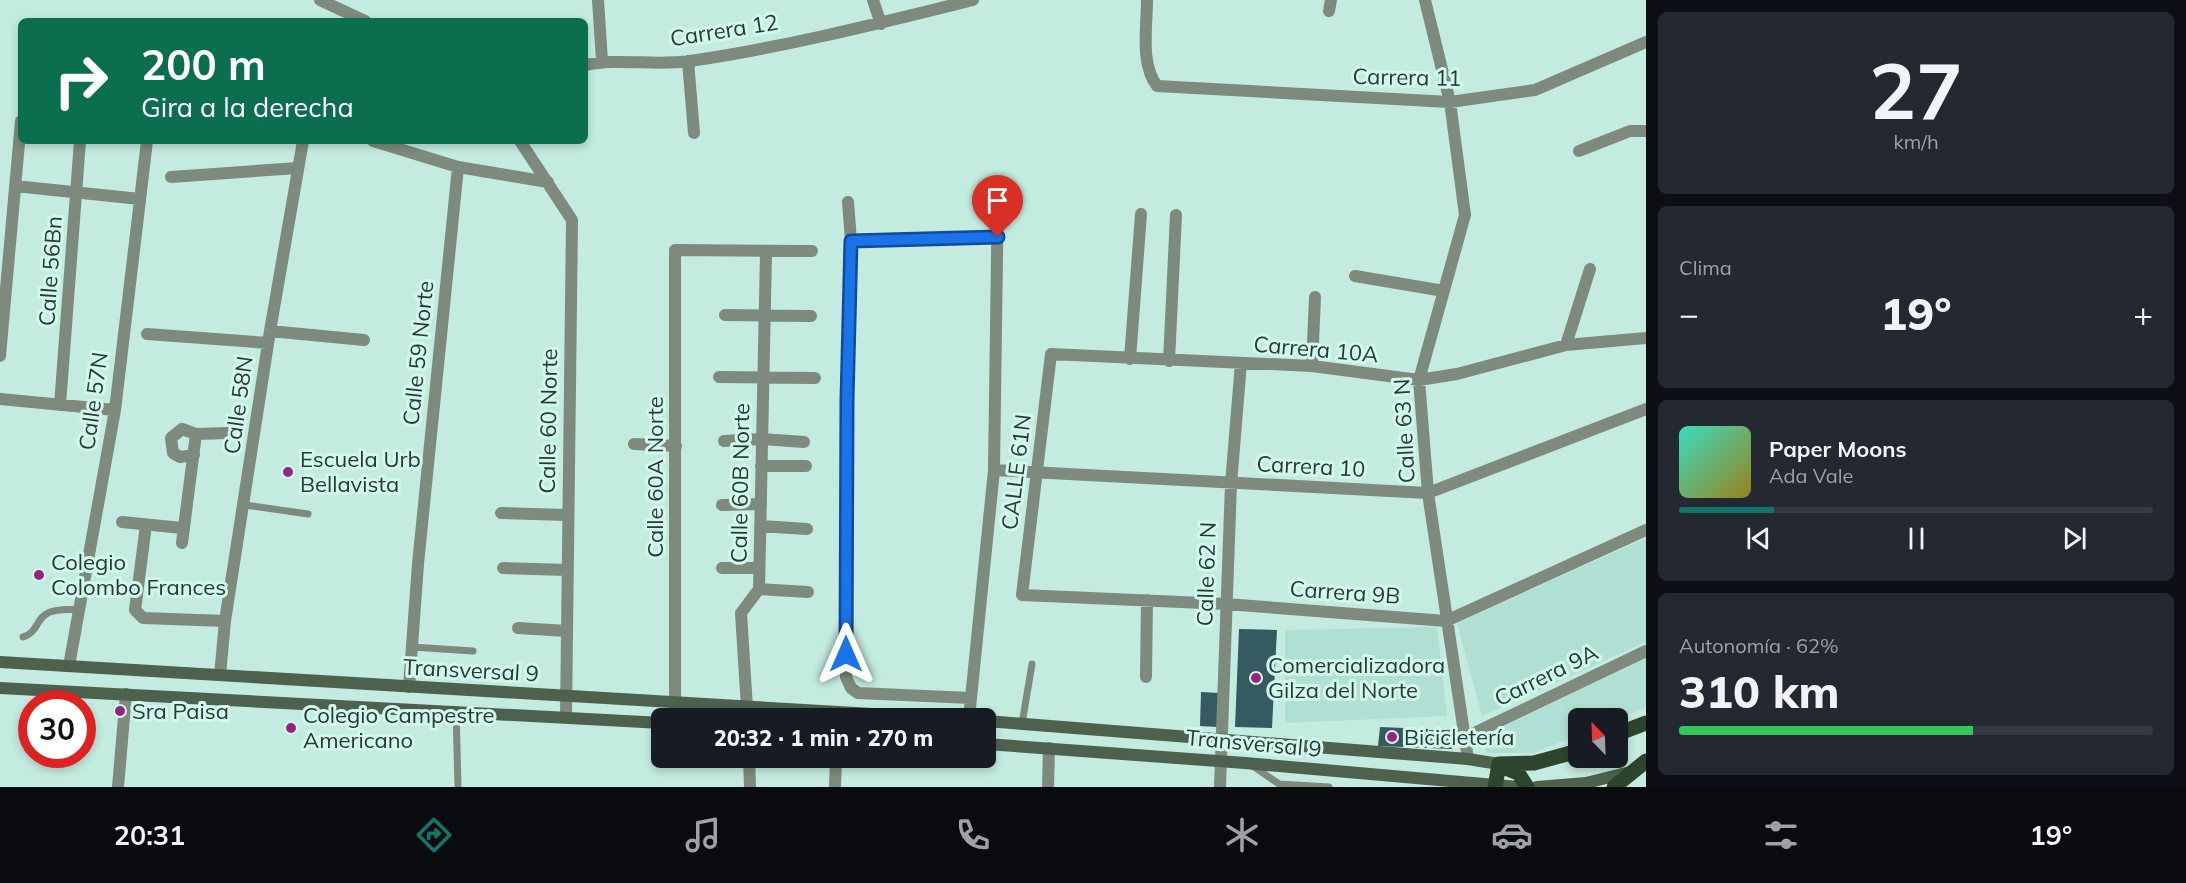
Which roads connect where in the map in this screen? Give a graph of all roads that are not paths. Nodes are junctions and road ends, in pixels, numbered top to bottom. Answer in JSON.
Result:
{"nodes":[{"id":1,"x":320,"y":0,"type":"edge"},
{"id":2,"x":598,"y":0,"type":"edge"},
{"id":3,"x":873,"y":0,"type":"edge"},
{"id":4,"x":973,"y":0,"type":"edge"},
{"id":5,"x":1147,"y":0,"type":"edge"},
{"id":6,"x":1425,"y":0,"type":"edge"},
{"id":7,"x":929,"y":5,"type":"edge"},
{"id":8,"x":359,"y":18,"type":"edge"},
{"id":9,"x":881,"y":24,"type":"junction"},
{"id":10,"x":1646,"y":42,"type":"edge"},
{"id":11,"x":602,"y":61,"type":"junction"},
{"id":12,"x":688,"y":61,"type":"junction"},
{"id":13,"x":588,"y":64,"type":"edge"},
{"id":14,"x":1450,"y":102,"type":"junction"},
{"id":15,"x":1646,"y":131,"type":"edge"},
{"id":16,"x":694,"y":133,"type":"dead end"},
{"id":17,"x":19,"y":144,"type":"edge"},
{"id":18,"x":80,"y":144,"type":"edge"},
{"id":19,"x":147,"y":144,"type":"edge"},
{"id":20,"x":302,"y":144,"type":"edge"},
{"id":21,"x":383,"y":144,"type":"edge"},
{"id":22,"x":522,"y":144,"type":"edge"},
{"id":23,"x":1579,"y":151,"type":"dead end"},
{"id":24,"x":458,"y":167,"type":"junction"},
{"id":25,"x":297,"y":168,"type":"junction"},
{"id":26,"x":171,"y":177,"type":"dead end"},
{"id":27,"x":548,"y":182,"type":"junction"},
{"id":28,"x":998,"y":184,"type":"dead end"},
{"id":29,"x":15,"y":186,"type":"junction"},
{"id":30,"x":77,"y":192,"type":"junction"},
{"id":31,"x":140,"y":199,"type":"junction"},
{"id":32,"x":848,"y":202,"type":"dead end"},
{"id":33,"x":1141,"y":214,"type":"dead end"},
{"id":34,"x":1176,"y":215,"type":"dead end"},
{"id":35,"x":998,"y":237,"type":"junction"},
{"id":36,"x":851,"y":241,"type":"junction"},
{"id":37,"x":812,"y":251,"type":"dead end"},
{"id":38,"x":766,"y":253,"type":"junction"},
{"id":39,"x":1590,"y":269,"type":"dead end"},
{"id":40,"x":1355,"y":276,"type":"dead end"},
{"id":41,"x":1444,"y":291,"type":"junction"},
{"id":42,"x":1315,"y":297,"type":"dead end"},
{"id":43,"x":725,"y":315,"type":"dead end"},
{"id":44,"x":765,"y":316,"type":"junction"},
{"id":45,"x":811,"y":316,"type":"dead end"},
{"id":46,"x":147,"y":334,"type":"dead end"},
{"id":47,"x":269,"y":337,"type":"junction"},
{"id":48,"x":1646,"y":338,"type":"edge"},
{"id":49,"x":364,"y":340,"type":"dead end"},
{"id":50,"x":1566,"y":345,"type":"junction"},
{"id":51,"x":1051,"y":354,"type":"joint"},
{"id":52,"x":0,"y":356,"type":"edge"},
{"id":53,"x":1130,"y":359,"type":"junction"},
{"id":54,"x":1169,"y":361,"type":"junction"},
{"id":55,"x":1241,"y":363,"type":"junction"},
{"id":56,"x":1312,"y":366,"type":"junction"},
{"id":57,"x":719,"y":377,"type":"dead end"},
{"id":58,"x":763,"y":377,"type":"junction"},
{"id":59,"x":815,"y":378,"type":"dead end"},
{"id":60,"x":1419,"y":380,"type":"junction"},
{"id":61,"x":0,"y":399,"type":"edge"},
{"id":62,"x":60,"y":405,"type":"junction"},
{"id":63,"x":1646,"y":409,"type":"edge"},
{"id":64,"x":115,"y":410,"type":"junction"},
{"id":65,"x":228,"y":433,"type":"dead end"},
{"id":66,"x":196,"y":434,"type":"junction"},
{"id":67,"x":762,"y":439,"type":"junction"},
{"id":68,"x":724,"y":441,"type":"dead end"},
{"id":69,"x":804,"y":442,"type":"dead end"},
{"id":70,"x":634,"y":444,"type":"dead end"},
{"id":71,"x":676,"y":446,"type":"junction"},
{"id":72,"x":194,"y":455,"type":"junction"},
{"id":73,"x":761,"y":466,"type":"junction"},
{"id":74,"x":806,"y":466,"type":"dead end"},
{"id":75,"x":994,"y":470,"type":"junction"},
{"id":76,"x":1037,"y":473,"type":"junction"},
{"id":77,"x":1231,"y":484,"type":"junction"},
{"id":78,"x":1428,"y":493,"type":"junction"},
{"id":79,"x":761,"y":504,"type":"junction"},
{"id":80,"x":245,"y":505,"type":"junction"},
{"id":81,"x":722,"y":505,"type":"dead end"},
{"id":82,"x":501,"y":513,"type":"dead end"},
{"id":83,"x":308,"y":514,"type":"dead end"},
{"id":84,"x":567,"y":515,"type":"junction"},
{"id":85,"x":122,"y":522,"type":"dead end"},
{"id":86,"x":146,"y":525,"type":"junction"},
{"id":87,"x":760,"y":526,"type":"junction"},
{"id":88,"x":182,"y":528,"type":"junction"},
{"id":89,"x":807,"y":529,"type":"dead end"},
{"id":90,"x":1646,"y":530,"type":"edge"},
{"id":91,"x":182,"y":543,"type":"dead end"},
{"id":92,"x":503,"y":568,"type":"dead end"},
{"id":93,"x":722,"y":568,"type":"dead end"},
{"id":94,"x":759,"y":568,"type":"junction"},
{"id":95,"x":567,"y":570,"type":"junction"},
{"id":96,"x":759,"y":588,"type":"junction"},
{"id":97,"x":808,"y":592,"type":"dead end"},
{"id":98,"x":1022,"y":595,"type":"joint"},
{"id":99,"x":1147,"y":600,"type":"junction"},
{"id":100,"x":1226,"y":604,"type":"junction"},
{"id":101,"x":79,"y":609,"type":"junction"},
{"id":102,"x":225,"y":621,"type":"junction"},
{"id":103,"x":1446,"y":621,"type":"junction"},
{"id":104,"x":518,"y":628,"type":"dead end"},
{"id":105,"x":567,"y":631,"type":"junction"},
{"id":106,"x":23,"y":637,"type":"dead end"},
{"id":107,"x":412,"y":647,"type":"junction"},
{"id":108,"x":473,"y":651,"type":"dead end"},
{"id":109,"x":1646,"y":651,"type":"edge"},
{"id":110,"x":0,"y":662,"type":"edge"},
{"id":111,"x":1032,"y":664,"type":"dead end"},
{"id":112,"x":69,"y":666,"type":"junction"},
{"id":113,"x":220,"y":675,"type":"junction"},
{"id":114,"x":1146,"y":677,"type":"dead end"},
{"id":115,"x":409,"y":687,"type":"junction"},
{"id":116,"x":0,"y":688,"type":"edge"},
{"id":117,"x":126,"y":694,"type":"junction"},
{"id":118,"x":567,"y":697,"type":"junction"},
{"id":119,"x":970,"y":698,"type":"junction"},
{"id":120,"x":675,"y":704,"type":"junction"},
{"id":121,"x":747,"y":708,"type":"joint"},
{"id":122,"x":970,"y":708,"type":"edge"},
{"id":123,"x":456,"y":710,"type":"junction"},
{"id":124,"x":566,"y":717,"type":"junction"},
{"id":125,"x":651,"y":722,"type":"edge"},
{"id":126,"x":996,"y":722,"type":"edge"},
{"id":127,"x":1646,"y":723,"type":"edge"},
{"id":128,"x":1022,"y":724,"type":"junction"},
{"id":129,"x":1628,"y":730,"type":"edge"},
{"id":130,"x":1464,"y":738,"type":"junction"},
{"id":131,"x":1221,"y":740,"type":"junction"},
{"id":132,"x":996,"y":745,"type":"edge"},
{"id":133,"x":1049,"y":748,"type":"junction"},
{"id":134,"x":1568,"y":754,"type":"edge"},
{"id":135,"x":1468,"y":759,"type":"junction"},
{"id":136,"x":1220,"y":761,"type":"junction"},
{"id":137,"x":1646,"y":761,"type":"edge"},
{"id":138,"x":1245,"y":763,"type":"junction"},
{"id":139,"x":1499,"y":764,"type":"junction"},
{"id":140,"x":749,"y":768,"type":"edge"},
{"id":141,"x":836,"y":768,"type":"edge"},
{"id":142,"x":1632,"y":772,"type":"junction"},
{"id":143,"x":1276,"y":786,"type":"edge"},
{"id":144,"x":1495,"y":786,"type":"edge"},
{"id":145,"x":118,"y":787,"type":"edge"},
{"id":146,"x":458,"y":787,"type":"edge"},
{"id":147,"x":750,"y":787,"type":"edge"},
{"id":148,"x":835,"y":787,"type":"edge"},
{"id":149,"x":1048,"y":787,"type":"edge"},
{"id":150,"x":1220,"y":787,"type":"edge"},
{"id":151,"x":1329,"y":787,"type":"edge"},
{"id":152,"x":1518,"y":787,"type":"edge"},
{"id":153,"x":1527,"y":787,"type":"edge"},
{"id":154,"x":1537,"y":787,"type":"edge"},
{"id":155,"x":1614,"y":787,"type":"edge"}],
"edges":[{"from":1,"to":8,"type":"street"},
{"from":2,"to":11,"type":"street"},
{"from":3,"to":9,"type":"street"},
{"from":4,"to":7,"type":"street","name":"Carrera 12"},
{"from":5,"to":14,"type":"street","name":"Carrera 11"},
{"from":6,"to":14,"type":"street","name":"Calle 63 N"},
{"from":7,"to":9,"type":"street","name":"Carrera 12"},
{"from":9,"to":12,"type":"street","name":"Carrera 12"},
{"from":10,"to":14,"type":"street","name":"Carrera 11"},
{"from":11,"to":12,"type":"street","name":"Carrera 12"},
{"from":11,"to":13,"type":"street","name":"Carrera 12"},
{"from":12,"to":16,"type":"street"},
{"from":14,"to":41,"type":"street","name":"Calle 63 N"},
{"from":15,"to":23,"type":"street"},
{"from":17,"to":29,"type":"street"},
{"from":18,"to":30,"type":"street","name":"Calle 56Bn"},
{"from":19,"to":31,"type":"street","name":"Calle 57N"},
{"from":20,"to":25,"type":"street","name":"Calle 58N"},
{"from":21,"to":24,"type":"street"},
{"from":22,"to":27,"type":"street","name":"Calle 60 Norte"},
{"from":24,"to":27,"type":"street"},
{"from":24,"to":107,"type":"street","name":"Calle 59 Norte"},
{"from":25,"to":26,"type":"street"},
{"from":25,"to":47,"type":"street","name":"Calle 58N"},
{"from":27,"to":84,"type":"street","name":"Calle 60 Norte"},
{"from":28,"to":35,"type":"street"},
{"from":29,"to":30,"type":"street"},
{"from":29,"to":52,"type":"street"},
{"from":30,"to":31,"type":"street"},
{"from":30,"to":62,"type":"street","name":"Calle 56Bn"},
{"from":31,"to":64,"type":"street","name":"Calle 57N"},
{"from":32,"to":36,"type":"street"},
{"from":33,"to":53,"type":"street"},
{"from":34,"to":54,"type":"street"},
{"from":35,"to":36,"type":"street"},
{"from":35,"to":75,"type":"street"},
{"from":36,"to":119,"type":"street"},
{"from":37,"to":38,"type":"street"},
{"from":38,"to":44,"type":"street","name":"Calle 60B Norte"},
{"from":38,"to":71,"type":"street","name":"Calle 60A Norte"},
{"from":39,"to":50,"type":"street"},
{"from":40,"to":41,"type":"street"},
{"from":41,"to":60,"type":"street","name":"Calle 63 N"},
{"from":42,"to":56,"type":"street"},
{"from":43,"to":44,"type":"street"},
{"from":44,"to":45,"type":"street"},
{"from":44,"to":58,"type":"street","name":"Calle 60B Norte"},
{"from":46,"to":47,"type":"street"},
{"from":47,"to":49,"type":"street"},
{"from":47,"to":80,"type":"street","name":"Calle 58N"},
{"from":48,"to":50,"type":"street","name":"Carrera 10A"},
{"from":50,"to":60,"type":"street","name":"Carrera 10A"},
{"from":51,"to":53,"type":"street","name":"Carrera 10A"},
{"from":51,"to":76,"type":"street","name":"CALLE 61N"},
{"from":53,"to":54,"type":"street","name":"Carrera 10A"},
{"from":54,"to":55,"type":"street","name":"Carrera 10A"},
{"from":55,"to":56,"type":"street","name":"Carrera 10A"},
{"from":55,"to":77,"type":"street","name":"Calle 62 N"},
{"from":56,"to":60,"type":"street","name":"Carrera 10A"},
{"from":57,"to":58,"type":"street"},
{"from":58,"to":59,"type":"street"},
{"from":58,"to":67,"type":"street","name":"Calle 60B Norte"},
{"from":60,"to":78,"type":"street","name":"Calle 63 N"},
{"from":61,"to":62,"type":"street"},
{"from":62,"to":64,"type":"street"},
{"from":63,"to":78,"type":"street","name":"Carrera 10"},
{"from":64,"to":101,"type":"street","name":"Calle 57N"},
{"from":65,"to":66,"type":"street"},
{"from":66,"to":72,"type":"street"},
{"from":66,"to":72,"type":"street"},
{"from":67,"to":68,"type":"street"},
{"from":67,"to":69,"type":"street"},
{"from":67,"to":73,"type":"street","name":"Calle 60B Norte"},
{"from":70,"to":71,"type":"street"},
{"from":71,"to":120,"type":"street","name":"Calle 60A Norte"},
{"from":72,"to":88,"type":"street"},
{"from":73,"to":74,"type":"street"},
{"from":73,"to":79,"type":"street","name":"Calle 60B Norte"},
{"from":75,"to":76,"type":"street","name":"Carrera 10"},
{"from":75,"to":119,"type":"street"},
{"from":76,"to":77,"type":"street","name":"Carrera 10"},
{"from":76,"to":98,"type":"street","name":"CALLE 61N"},
{"from":77,"to":78,"type":"street","name":"Carrera 10"},
{"from":77,"to":100,"type":"street","name":"Calle 62 N"},
{"from":78,"to":103,"type":"street","name":"Calle 63 N"},
{"from":79,"to":81,"type":"street"},
{"from":79,"to":87,"type":"street","name":"Calle 60B Norte"},
{"from":80,"to":83,"type":"lane"},
{"from":80,"to":102,"type":"street","name":"Calle 58N"},
{"from":82,"to":84,"type":"street"},
{"from":84,"to":95,"type":"street","name":"Calle 60 Norte"},
{"from":85,"to":86,"type":"street"},
{"from":86,"to":88,"type":"street"},
{"from":86,"to":102,"type":"street"},
{"from":87,"to":89,"type":"street"},
{"from":87,"to":94,"type":"street","name":"Calle 60B Norte"},
{"from":88,"to":91,"type":"street"},
{"from":90,"to":103,"type":"street","name":"Carrera 9B"},
{"from":92,"to":95,"type":"street"},
{"from":93,"to":94,"type":"street"},
{"from":94,"to":96,"type":"street","name":"Calle 60B Norte"},
{"from":95,"to":105,"type":"street","name":"Calle 60 Norte"},
{"from":96,"to":97,"type":"street"},
{"from":96,"to":121,"type":"street","name":"Calle 60B Norte"},
{"from":98,"to":99,"type":"street","name":"Carrera 9B"},
{"from":99,"to":100,"type":"street","name":"Carrera 9B"},
{"from":99,"to":114,"type":"street"},
{"from":100,"to":103,"type":"street","name":"Carrera 9B"},
{"from":100,"to":131,"type":"street","name":"Calle 62 N"},
{"from":101,"to":106,"type":"lane"},
{"from":101,"to":112,"type":"street","name":"Calle 57N"},
{"from":102,"to":113,"type":"street","name":"Calle 58N"},
{"from":103,"to":130,"type":"street","name":"Calle 63 N"},
{"from":104,"to":105,"type":"street"},
{"from":105,"to":118,"type":"street","name":"Calle 60 Norte"},
{"from":107,"to":108,"type":"lane"},
{"from":107,"to":115,"type":"street","name":"Calle 59 Norte"},
{"from":109,"to":130,"type":"street","name":"Carrera 9A"},
{"from":110,"to":112,"type":"main road","name":"Transversal 9"},
{"from":111,"to":128,"type":"lane"},
{"from":112,"to":113,"type":"main road","name":"Transversal 9"},
{"from":113,"to":115,"type":"main road","name":"Transversal 9"},
{"from":115,"to":118,"type":"main road","name":"Transversal 9"},
{"from":116,"to":117,"type":"main road","name":"Transversal 9"},
{"from":117,"to":123,"type":"main road","name":"Transversal 9"},
{"from":117,"to":145,"type":"street"},
{"from":118,"to":120,"type":"main road","name":"Transversal 9"},
{"from":118,"to":124,"type":"street","name":"Calle 60 Norte"},
{"from":119,"to":122,"type":"street"},
{"from":120,"to":121,"type":"main road","name":"Transversal 9"},
{"from":123,"to":124,"type":"main road","name":"Transversal 9"},
{"from":123,"to":146,"type":"lane"},
{"from":124,"to":125,"type":"main road","name":"Transversal 9"},
{"from":126,"to":128,"type":"main road","name":"Transversal 9"},
{"from":127,"to":129,"type":"main road"},
{"from":128,"to":131,"type":"main road","name":"Transversal 9"},
{"from":130,"to":135,"type":"street","name":"Calle 63 N"},
{"from":131,"to":135,"type":"main road","name":"Transversal 9"},
{"from":131,"to":136,"type":"street","name":"Calle 62 N"},
{"from":132,"to":133,"type":"main road","name":"Transversal 9"},
{"from":133,"to":136,"type":"main road","name":"Transversal 9"},
{"from":133,"to":149,"type":"street"},
{"from":134,"to":139,"type":"main road"},
{"from":135,"to":139,"type":"main road","name":"Transversal 9"},
{"from":136,"to":138,"type":"main road","name":"Transversal 9"},
{"from":136,"to":150,"type":"street","name":"Calle 62 N"},
{"from":137,"to":142,"type":"main road"},
{"from":138,"to":143,"type":"lane"},
{"from":138,"to":144,"type":"main road","name":"Transversal 9"},
{"from":139,"to":144,"type":"main road"},
{"from":139,"to":153,"type":"main road"},
{"from":140,"to":147,"type":"street"},
{"from":141,"to":148,"type":"street"},
{"from":142,"to":154,"type":"main road"},
{"from":142,"to":155,"type":"main road"},
{"from":143,"to":151,"type":"lane"},
{"from":144,"to":152,"type":"main road","name":"Transversal 9"}]}
